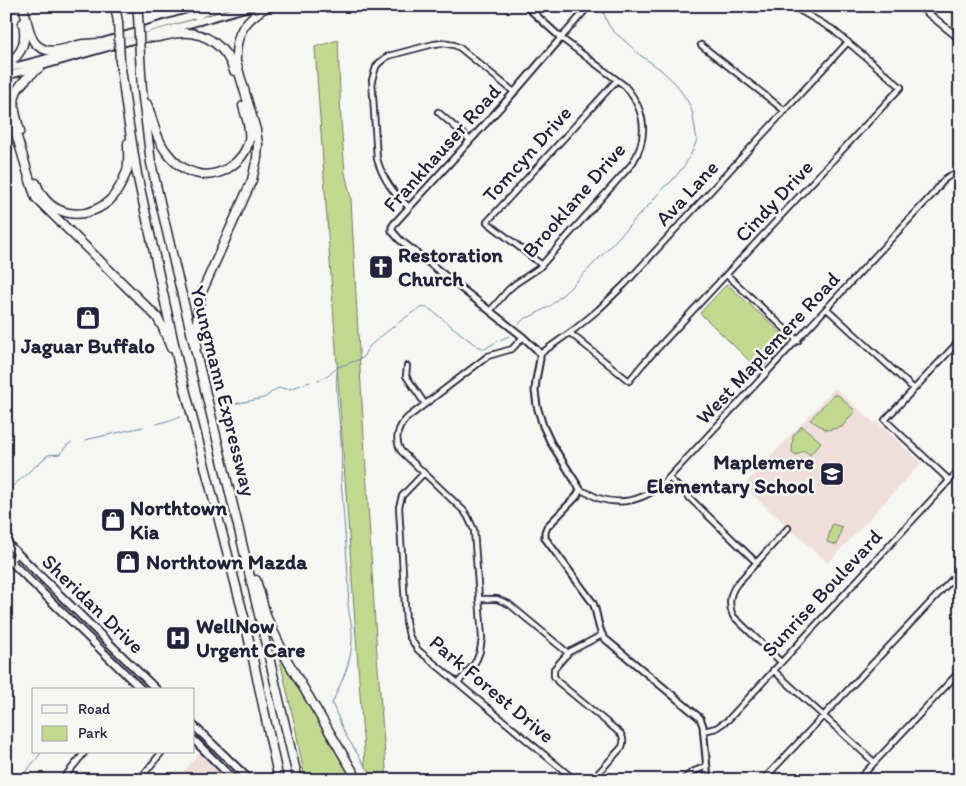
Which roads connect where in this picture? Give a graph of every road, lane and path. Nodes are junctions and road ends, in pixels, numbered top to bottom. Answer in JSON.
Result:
{"nodes":[{"id":1,"x":18,"y":6,"type":"edge"},
{"id":2,"x":23,"y":6,"type":"edge"},
{"id":3,"x":116,"y":6,"type":"edge"},
{"id":4,"x":137,"y":6,"type":"edge"},
{"id":5,"x":213,"y":6,"type":"edge"},
{"id":6,"x":226,"y":6,"type":"edge"},
{"id":7,"x":252,"y":6,"type":"edge"},
{"id":8,"x":268,"y":6,"type":"edge"},
{"id":9,"x":526,"y":6,"type":"edge"},
{"id":10,"x":589,"y":6,"type":"edge"},
{"id":11,"x":792,"y":6,"type":"edge"},
{"id":12,"x":920,"y":6,"type":"edge"},
{"id":13,"x":197,"y":15,"type":"junction"},
{"id":14,"x":142,"y":38,"type":"junction"},
{"id":15,"x":562,"y":38,"type":"junction"},
{"id":16,"x":960,"y":39,"type":"edge"},
{"id":17,"x":848,"y":42,"type":"junction"},
{"id":18,"x":99,"y":43,"type":"junction"},
{"id":19,"x":702,"y":45,"type":"dead end"},
{"id":20,"x":40,"y":67,"type":"junction"},
{"id":21,"x":6,"y":68,"type":"edge"},
{"id":22,"x":6,"y":76,"type":"edge"},
{"id":23,"x":617,"y":80,"type":"junction"},
{"id":24,"x":142,"y":90,"type":"junction"},
{"id":25,"x":514,"y":92,"type":"junction"},
{"id":26,"x":785,"y":111,"type":"junction"},
{"id":27,"x":438,"y":112,"type":"dead end"},
{"id":28,"x":6,"y":114,"type":"edge"},
{"id":29,"x":128,"y":119,"type":"junction"},
{"id":30,"x":470,"y":140,"type":"junction"},
{"id":31,"x":960,"y":173,"type":"edge"},
{"id":32,"x":409,"y":207,"type":"junction"},
{"id":33,"x":542,"y":265,"type":"junction"},
{"id":34,"x":727,"y":275,"type":"junction"},
{"id":35,"x":827,"y":309,"type":"junction"},
{"id":36,"x":490,"y":311,"type":"junction"},
{"id":37,"x":570,"y":333,"type":"junction"},
{"id":38,"x":523,"y":337,"type":"junction"},
{"id":39,"x":960,"y":340,"type":"edge"},
{"id":40,"x":798,"y":341,"type":"junction"},
{"id":41,"x":540,"y":354,"type":"junction"},
{"id":42,"x":178,"y":362,"type":"junction"},
{"id":43,"x":407,"y":366,"type":"dead end"},
{"id":44,"x":200,"y":370,"type":"junction"},
{"id":45,"x":914,"y":389,"type":"junction"},
{"id":46,"x":425,"y":404,"type":"junction"},
{"id":47,"x":960,"y":469,"type":"edge"},
{"id":48,"x":424,"y":473,"type":"junction"},
{"id":49,"x":669,"y":478,"type":"junction"},
{"id":50,"x":949,"y":480,"type":"junction"},
{"id":51,"x":580,"y":490,"type":"junction"},
{"id":52,"x":238,"y":526,"type":"junction"},
{"id":53,"x":788,"y":528,"type":"dead end"},
{"id":54,"x":6,"y":542,"type":"edge"},
{"id":55,"x":18,"y":553,"type":"junction"},
{"id":56,"x":8,"y":561,"type":"edge"},
{"id":57,"x":756,"y":563,"type":"junction"},
{"id":58,"x":960,"y":571,"type":"edge"},
{"id":59,"x":479,"y":599,"type":"junction"},
{"id":60,"x":602,"y":635,"type":"junction"},
{"id":61,"x":568,"y":653,"type":"junction"},
{"id":62,"x":781,"y":662,"type":"junction"},
{"id":63,"x":774,"y":670,"type":"junction"},
{"id":64,"x":960,"y":671,"type":"edge"},
{"id":65,"x":147,"y":680,"type":"junction"},
{"id":66,"x":458,"y":683,"type":"junction"},
{"id":67,"x":139,"y":688,"type":"edge"},
{"id":68,"x":141,"y":688,"type":"edge"},
{"id":69,"x":155,"y":688,"type":"edge"},
{"id":70,"x":824,"y":715,"type":"junction"},
{"id":71,"x":195,"y":727,"type":"edge"},
{"id":72,"x":704,"y":731,"type":"junction"},
{"id":73,"x":195,"y":741,"type":"edge"},
{"id":74,"x":83,"y":754,"type":"edge"},
{"id":75,"x":160,"y":754,"type":"edge"},
{"id":76,"x":874,"y":762,"type":"junction"},
{"id":77,"x":707,"y":766,"type":"junction"},
{"id":78,"x":62,"y":780,"type":"edge"},
{"id":79,"x":139,"y":780,"type":"edge"},
{"id":80,"x":234,"y":780,"type":"edge"},
{"id":81,"x":250,"y":780,"type":"edge"},
{"id":82,"x":279,"y":780,"type":"edge"},
{"id":83,"x":298,"y":780,"type":"edge"},
{"id":84,"x":358,"y":780,"type":"edge"},
{"id":85,"x":574,"y":780,"type":"edge"},
{"id":86,"x":592,"y":780,"type":"edge"},
{"id":87,"x":683,"y":780,"type":"edge"},
{"id":88,"x":708,"y":780,"type":"edge"},
{"id":89,"x":763,"y":780,"type":"edge"},
{"id":90,"x":858,"y":780,"type":"edge"}],
"edges":[{"from":1,"to":21,"type":"highway"},
{"from":2,"to":18,"type":"highway"},
{"from":3,"to":29,"type":"highway","name":"Youngmann Expressway","bridge":true},
{"from":4,"to":24,"type":"highway","name":"Youngmann Expressway","bridge":true},
{"from":5,"to":13,"type":"highway"},
{"from":6,"to":13,"type":"main road"},
{"from":7,"to":14,"type":"main road"},
{"from":8,"to":44,"type":"highway"},
{"from":9,"to":15,"type":"street"},
{"from":10,"to":15,"type":"street","name":"Frankhauser Road"},
{"from":11,"to":17,"type":"street","name":"Cindy Drive"},
{"from":12,"to":16,"type":"main road"},
{"from":13,"to":18,"type":"main road"},
{"from":14,"to":20,"type":"main road"},
{"from":14,"to":24,"type":"highway"},
{"from":15,"to":23,"type":"street","name":"Brooklane Drive"},
{"from":15,"to":25,"type":"street","name":"Frankhauser Road"},
{"from":17,"to":26,"type":"street","name":"Ava Lane"},
{"from":17,"to":34,"type":"street","name":"Cindy Drive"},
{"from":18,"to":21,"type":"main road"},
{"from":19,"to":26,"type":"street"},
{"from":20,"to":22,"type":"main road"},
{"from":20,"to":29,"type":"highway"},
{"from":23,"to":33,"type":"street","name":"Brooklane Drive"},
{"from":23,"to":33,"type":"street","name":"Tomcyn Drive"},
{"from":24,"to":44,"type":"highway","name":"Youngmann Expressway"},
{"from":25,"to":30,"type":"street","name":"Frankhauser Road"},
{"from":25,"to":32,"type":"street"},
{"from":26,"to":37,"type":"street","name":"Ava Lane"},
{"from":27,"to":30,"type":"street"},
{"from":28,"to":42,"type":"highway"},
{"from":29,"to":42,"type":"highway","name":"Youngmann Expressway"},
{"from":30,"to":32,"type":"street","name":"Frankhauser Road"},
{"from":31,"to":35,"type":"street","name":"West Maplemere Road"},
{"from":32,"to":36,"type":"street","name":"Frankhauser Road"},
{"from":33,"to":36,"type":"street","name":"Brooklane Drive"},
{"from":34,"to":37,"type":"street","name":"Cindy Drive"},
{"from":34,"to":40,"type":"street"},
{"from":35,"to":40,"type":"street","name":"West Maplemere Road"},
{"from":35,"to":45,"type":"street"},
{"from":36,"to":38,"type":"street","name":"Frankhauser Road"},
{"from":37,"to":41,"type":"street","name":"Ava Lane"},
{"from":38,"to":41,"type":"street","name":"Frankhauser Road"},
{"from":38,"to":46,"type":"street"},
{"from":39,"to":45,"type":"street"},
{"from":40,"to":49,"type":"street","name":"West Maplemere Road"},
{"from":41,"to":51,"type":"street"},
{"from":42,"to":82,"type":"highway","name":"Youngmann Expressway"},
{"from":43,"to":46,"type":"street"},
{"from":44,"to":52,"type":"highway","name":"Youngmann Expressway"},
{"from":45,"to":50,"type":"street"},
{"from":46,"to":48,"type":"street"},
{"from":47,"to":50,"type":"street","name":"Sunrise Boulevard"},
{"from":48,"to":59,"type":"street"},
{"from":48,"to":66,"type":"street","name":"Park Forest Drive"},
{"from":49,"to":51,"type":"street","name":"West Maplemere Road"},
{"from":49,"to":57,"type":"street"},
{"from":50,"to":62,"type":"street","name":"Sunrise Boulevard"},
{"from":51,"to":60,"type":"street"},
{"from":52,"to":83,"type":"highway","name":"Youngmann Expressway"},
{"from":52,"to":84,"type":"highway"},
{"from":53,"to":57,"type":"street"},
{"from":54,"to":55,"type":"main road","name":"Sheridan Drive"},
{"from":55,"to":56,"type":"street"},
{"from":55,"to":65,"type":"main road","name":"Sheridan Drive"},
{"from":56,"to":67,"type":"main road","name":"Sheridan Drive"},
{"from":57,"to":62,"type":"street"},
{"from":58,"to":70,"type":"street"},
{"from":59,"to":61,"type":"street"},
{"from":59,"to":66,"type":"street"},
{"from":60,"to":61,"type":"street"},
{"from":60,"to":72,"type":"street"},
{"from":61,"to":86,"type":"street"},
{"from":62,"to":63,"type":"street","name":"Sunrise Boulevard"},
{"from":63,"to":70,"type":"street"},
{"from":63,"to":72,"type":"street","name":"Sunrise Boulevard"},
{"from":64,"to":76,"type":"street"},
{"from":65,"to":68,"type":"street"},
{"from":65,"to":69,"type":"main road","name":"Sheridan Drive"},
{"from":66,"to":85,"type":"street","name":"Park Forest Drive"},
{"from":70,"to":76,"type":"street"},
{"from":70,"to":89,"type":"street"},
{"from":71,"to":81,"type":"main road"},
{"from":72,"to":77,"type":"street"},
{"from":73,"to":80,"type":"main road"},
{"from":74,"to":78,"type":"street"},
{"from":75,"to":79,"type":"street"},
{"from":76,"to":90,"type":"street"},
{"from":77,"to":87,"type":"street"},
{"from":77,"to":88,"type":"street"}]}
